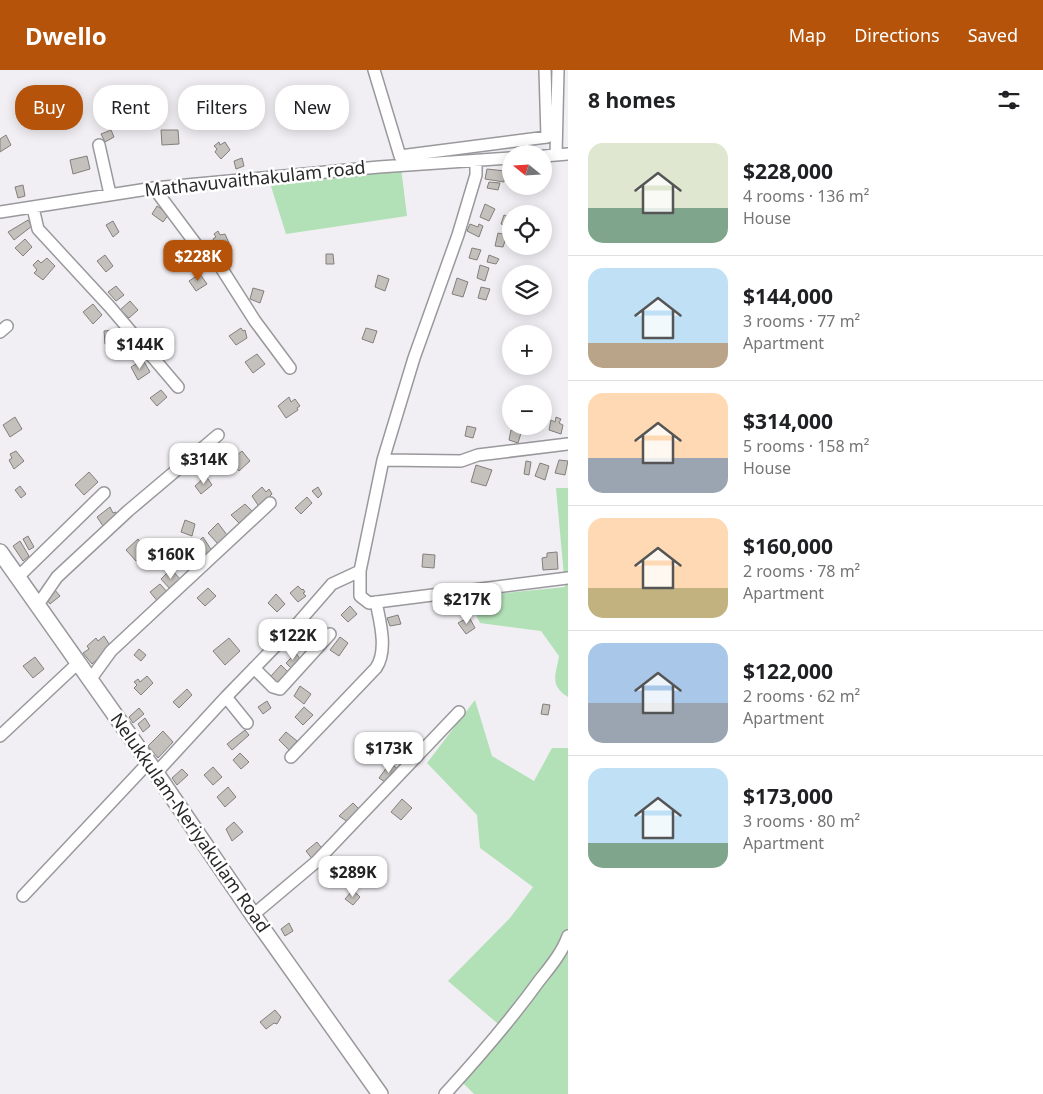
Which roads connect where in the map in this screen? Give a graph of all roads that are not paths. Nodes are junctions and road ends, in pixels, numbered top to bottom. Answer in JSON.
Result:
{"nodes":[{"id":1,"x":374,"y":70,"type":"edge"},
{"id":2,"x":545,"y":70,"type":"edge"},
{"id":3,"x":558,"y":70,"type":"edge"},
{"id":4,"x":99,"y":145,"type":"dead end"},
{"id":5,"x":568,"y":154,"type":"edge"},
{"id":6,"x":552,"y":155,"type":"edge"},
{"id":7,"x":556,"y":155,"type":"junction"},
{"id":8,"x":502,"y":159,"type":"edge"},
{"id":9,"x":476,"y":160,"type":"junction"},
{"id":10,"x":154,"y":188,"type":"junction"},
{"id":11,"x":110,"y":194,"type":"junction"},
{"id":12,"x":33,"y":208,"type":"junction"},
{"id":13,"x":0,"y":212,"type":"edge"},
{"id":14,"x":290,"y":368,"type":"dead end"},
{"id":15,"x":178,"y":386,"type":"dead end"},
{"id":16,"x":218,"y":435,"type":"dead end"},
{"id":17,"x":568,"y":444,"type":"edge"},
{"id":18,"x":383,"y":460,"type":"junction"},
{"id":19,"x":104,"y":493,"type":"dead end"},
{"id":20,"x":270,"y":504,"type":"dead end"},
{"id":21,"x":1,"y":557,"type":"edge"},
{"id":22,"x":360,"y":571,"type":"junction"},
{"id":23,"x":18,"y":578,"type":"junction"},
{"id":24,"x":568,"y":578,"type":"edge"},
{"id":25,"x":376,"y":602,"type":"junction"},
{"id":26,"x":37,"y":606,"type":"junction"},
{"id":27,"x":330,"y":634,"type":"dead end"},
{"id":28,"x":78,"y":663,"type":"junction"},
{"id":29,"x":254,"y":668,"type":"junction"},
{"id":30,"x":90,"y":680,"type":"junction"},
{"id":31,"x":226,"y":697,"type":"junction"},
{"id":32,"x":460,"y":712,"type":"dead end"},
{"id":33,"x":247,"y":723,"type":"dead end"},
{"id":34,"x":0,"y":736,"type":"edge"},
{"id":35,"x":291,"y":757,"type":"dead end"},
{"id":36,"x":152,"y":768,"type":"junction"},
{"id":37,"x":23,"y":896,"type":"dead end"},
{"id":38,"x":253,"y":915,"type":"junction"},
{"id":39,"x":568,"y":936,"type":"edge"},
{"id":40,"x":380,"y":1094,"type":"edge"},
{"id":41,"x":445,"y":1094,"type":"edge"}],
"edges":[{"from":1,"to":2,"type":"street"},
{"from":3,"to":7,"type":"street"},
{"from":4,"to":11,"type":"street"},
{"from":5,"to":7,"type":"street"},
{"from":6,"to":7,"type":"street"},
{"from":8,"to":9,"type":"street","name":"Mathavuvaithakulam road"},
{"from":9,"to":10,"type":"street","name":"Mathavuvaithakulam road"},
{"from":9,"to":18,"type":"street"},
{"from":10,"to":11,"type":"street","name":"Mathavuvaithakulam road"},
{"from":10,"to":14,"type":"street"},
{"from":11,"to":12,"type":"street","name":"Mathavuvaithakulam road"},
{"from":12,"to":13,"type":"street","name":"Mathavuvaithakulam road"},
{"from":12,"to":15,"type":"street"},
{"from":16,"to":26,"type":"street"},
{"from":17,"to":18,"type":"street"},
{"from":18,"to":22,"type":"street"},
{"from":19,"to":23,"type":"street"},
{"from":20,"to":30,"type":"street"},
{"from":21,"to":23,"type":"main road","name":"Nelukkulam-Neriyakulam Road"},
{"from":22,"to":25,"type":"street"},
{"from":22,"to":29,"type":"street"},
{"from":23,"to":26,"type":"main road","name":"Nelukkulam-Neriyakulam Road"},
{"from":24,"to":25,"type":"street"},
{"from":25,"to":35,"type":"street"},
{"from":26,"to":28,"type":"main road","name":"Nelukkulam-Neriyakulam Road"},
{"from":27,"to":29,"type":"street"},
{"from":28,"to":30,"type":"main road","name":"Nelukkulam-Neriyakulam Road"},
{"from":28,"to":34,"type":"street"},
{"from":29,"to":31,"type":"street"},
{"from":30,"to":36,"type":"main road","name":"Nelukkulam-Neriyakulam Road"},
{"from":31,"to":33,"type":"street"},
{"from":31,"to":36,"type":"street"},
{"from":32,"to":38,"type":"street"},
{"from":36,"to":37,"type":"street"},
{"from":36,"to":38,"type":"main road","name":"Nelukkulam-Neriyakulam Road"},
{"from":38,"to":40,"type":"main road","name":"Nelukkulam-Neriyakulam Road"},
{"from":39,"to":41,"type":"street"}]}
